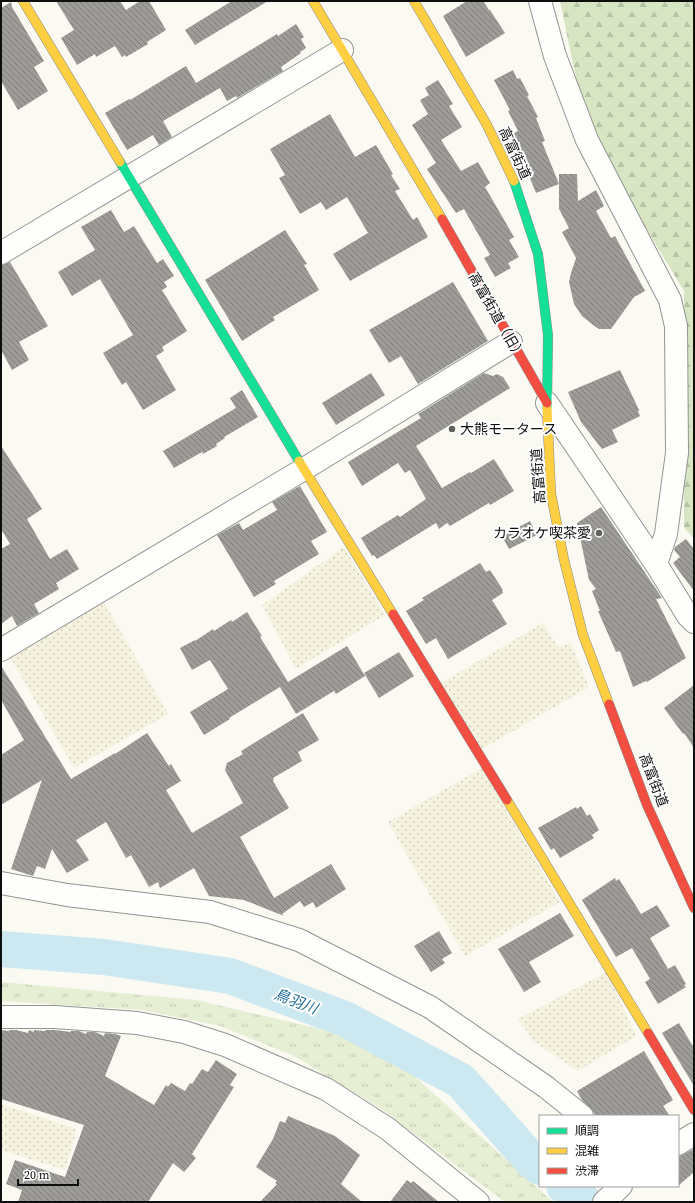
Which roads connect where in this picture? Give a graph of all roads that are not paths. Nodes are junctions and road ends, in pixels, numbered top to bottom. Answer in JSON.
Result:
{"nodes":[{"id":1,"x":24,"y":1,"type":"edge"},
{"id":2,"x":313,"y":1,"type":"edge"},
{"id":3,"x":414,"y":1,"type":"edge"},
{"id":4,"x":540,"y":1,"type":"edge"},
{"id":5,"x":342,"y":50,"type":"junction"},
{"id":6,"x":129,"y":177,"type":"junction"},
{"id":7,"x":1,"y":253,"type":"edge"},
{"id":8,"x":511,"y":342,"type":"junction"},
{"id":9,"x":547,"y":402,"type":"junction"},
{"id":10,"x":304,"y":469,"type":"junction"},
{"id":11,"x":656,"y":564,"type":"junction"},
{"id":12,"x":694,"y":622,"type":"edge"},
{"id":13,"x":1,"y":650,"type":"edge"},
{"id":14,"x":1,"y":883,"type":"edge"},
{"id":15,"x":694,"y":908,"type":"edge"},
{"id":16,"x":1,"y":1017,"type":"edge"},
{"id":17,"x":694,"y":1110,"type":"edge"},
{"id":18,"x":581,"y":1115,"type":"edge"},
{"id":19,"x":694,"y":1134,"type":"edge"},
{"id":20,"x":679,"y":1143,"type":"edge"},
{"id":21,"x":620,"y":1187,"type":"edge"},
{"id":22,"x":478,"y":1202,"type":"edge"},
{"id":23,"x":604,"y":1202,"type":"edge"}],
"edges":[{"from":1,"to":6,"type":"street"},
{"from":2,"to":5,"type":"street","name":"高富街道（旧）"},
{"from":3,"to":9,"type":"street","name":"高富街道"},
{"from":4,"to":11,"type":"street"},
{"from":5,"to":6,"type":"street"},
{"from":5,"to":8,"type":"street","name":"高富街道（旧）"},
{"from":6,"to":7,"type":"street"},
{"from":6,"to":10,"type":"street"},
{"from":8,"to":9,"type":"street","name":"高富街道（旧）"},
{"from":8,"to":10,"type":"street"},
{"from":9,"to":11,"type":"street","name":"高富街道（旧）"},
{"from":9,"to":15,"type":"street","name":"高富街道"},
{"from":10,"to":13,"type":"street"},
{"from":10,"to":17,"type":"street"},
{"from":11,"to":12,"type":"street","name":"高富街道（旧）"},
{"from":14,"to":18,"type":"street"},
{"from":16,"to":22,"type":"street"},
{"from":19,"to":20,"type":"street"},
{"from":21,"to":23,"type":"street"}]}
